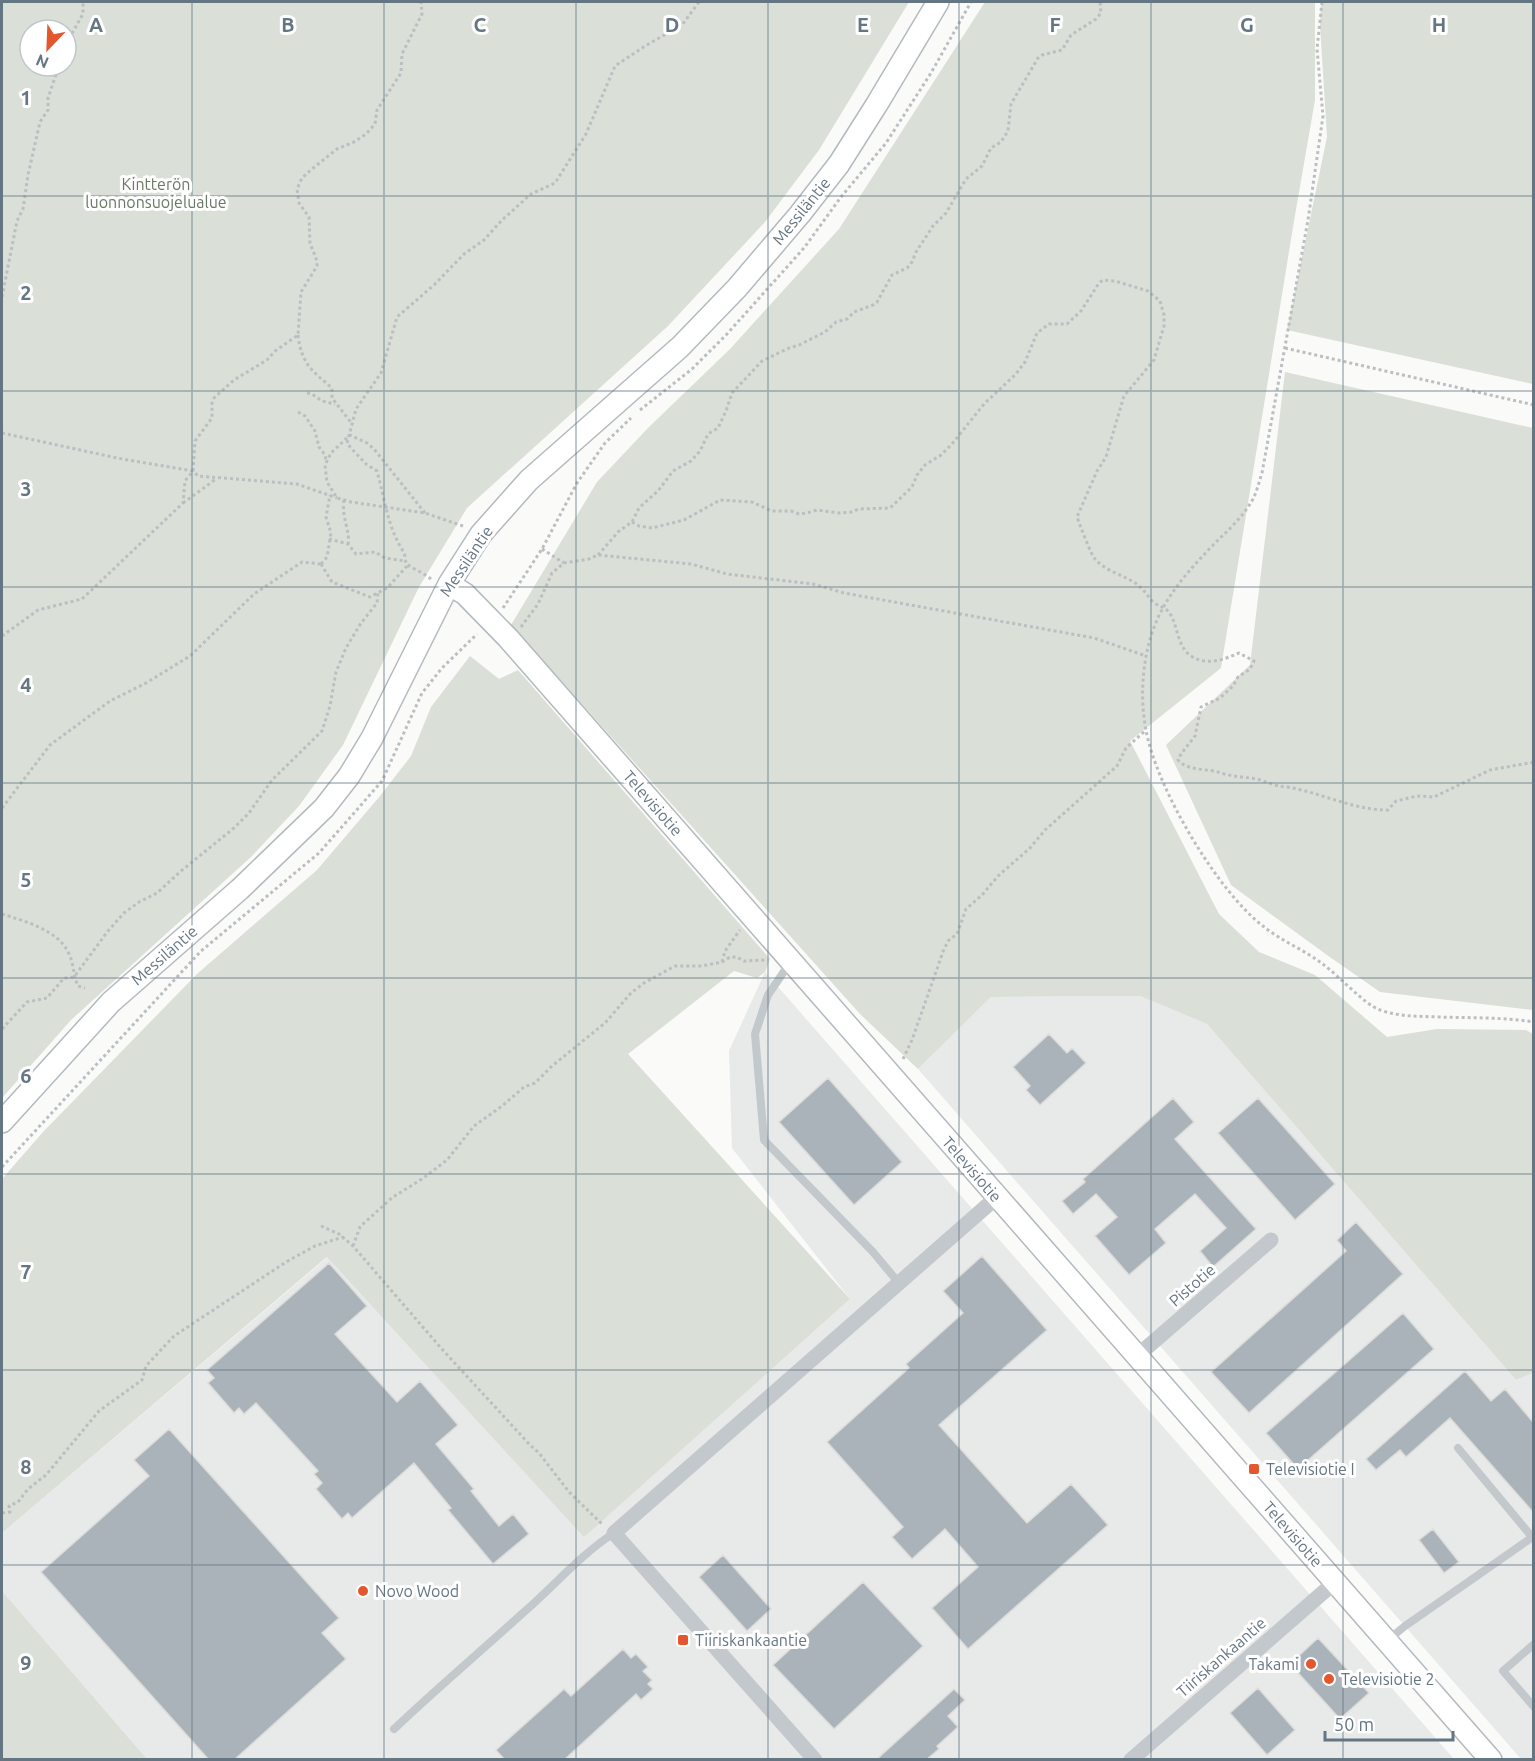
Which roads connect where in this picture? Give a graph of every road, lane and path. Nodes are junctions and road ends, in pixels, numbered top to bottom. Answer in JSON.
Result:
{"nodes":[{"id":1,"x":83,"y":2,"type":"edge"},
{"id":2,"x":421,"y":2,"type":"edge"},
{"id":3,"x":699,"y":2,"type":"edge"},
{"id":4,"x":938,"y":2,"type":"edge"},
{"id":5,"x":971,"y":2,"type":"edge"},
{"id":6,"x":1101,"y":2,"type":"edge"},
{"id":7,"x":1322,"y":2,"type":"edge"},
{"id":8,"x":78,"y":23,"type":"edge"},
{"id":9,"x":55,"y":78,"type":"edge"},
{"id":10,"x":2,"y":297,"type":"edge"},
{"id":11,"x":298,"y":335,"type":"junction"},
{"id":12,"x":1285,"y":348,"type":"junction"},
{"id":13,"x":307,"y":393,"type":"dead end"},
{"id":14,"x":337,"y":405,"type":"junction"},
{"id":15,"x":1533,"y":405,"type":"edge"},
{"id":16,"x":298,"y":412,"type":"dead end"},
{"id":17,"x":353,"y":424,"type":"junction"},
{"id":18,"x":2,"y":433,"type":"edge"},
{"id":19,"x":350,"y":435,"type":"junction"},
{"id":20,"x":327,"y":462,"type":"junction"},
{"id":21,"x":193,"y":471,"type":"junction"},
{"id":22,"x":216,"y":478,"type":"junction"},
{"id":23,"x":330,"y":495,"type":"junction"},
{"id":24,"x":337,"y":498,"type":"junction"},
{"id":25,"x":344,"y":500,"type":"junction"},
{"id":26,"x":183,"y":503,"type":"junction"},
{"id":27,"x":386,"y":508,"type":"junction"},
{"id":28,"x":425,"y":513,"type":"junction"},
{"id":29,"x":632,"y":522,"type":"junction"},
{"id":30,"x":481,"y":534,"type":"junction"},
{"id":31,"x":329,"y":539,"type":"junction"},
{"id":32,"x":348,"y":544,"type":"junction"},
{"id":33,"x":542,"y":549,"type":"junction"},
{"id":34,"x":598,"y":555,"type":"junction"},
{"id":35,"x":405,"y":561,"type":"junction"},
{"id":36,"x":564,"y":563,"type":"junction"},
{"id":37,"x":321,"y":564,"type":"junction"},
{"id":38,"x":408,"y":565,"type":"junction"},
{"id":39,"x":447,"y":586,"type":"junction"},
{"id":40,"x":378,"y":593,"type":"junction"},
{"id":41,"x":1163,"y":606,"type":"junction"},
{"id":42,"x":492,"y":621,"type":"junction"},
{"id":43,"x":2,"y":636,"type":"edge"},
{"id":44,"x":508,"y":638,"type":"junction"},
{"id":45,"x":1146,"y":656,"type":"junction"},
{"id":46,"x":1146,"y":731,"type":"junction"},
{"id":47,"x":1533,"y":762,"type":"edge"},
{"id":48,"x":2,"y":808,"type":"edge"},
{"id":49,"x":749,"y":912,"type":"junction"},
{"id":50,"x":2,"y":914,"type":"edge"},
{"id":51,"x":789,"y":957,"type":"junction"},
{"id":52,"x":722,"y":962,"type":"junction"},
{"id":53,"x":74,"y":977,"type":"junction"},
{"id":54,"x":85,"y":987,"type":"dead end"},
{"id":55,"x":1533,"y":1022,"type":"edge"},
{"id":56,"x":2,"y":1029,"type":"edge"},
{"id":57,"x":890,"y":1074,"type":"junction"},
{"id":58,"x":2,"y":1122,"type":"edge"},
{"id":59,"x":2,"y":1167,"type":"edge"},
{"id":60,"x":996,"y":1197,"type":"junction"},
{"id":61,"x":321,"y":1226,"type":"dead end"},
{"id":62,"x":344,"y":1237,"type":"junction"},
{"id":63,"x":1270,"y":1240,"type":"dead end"},
{"id":64,"x":353,"y":1246,"type":"junction"},
{"id":65,"x":898,"y":1282,"type":"junction"},
{"id":66,"x":1137,"y":1356,"type":"junction"},
{"id":67,"x":1458,"y":1448,"type":"dead end"},
{"id":68,"x":2,"y":1514,"type":"edge"},
{"id":69,"x":614,"y":1533,"type":"junction"},
{"id":70,"x":1533,"y":1536,"type":"edge"},
{"id":71,"x":1335,"y":1582,"type":"junction"},
{"id":72,"x":1387,"y":1641,"type":"junction"},
{"id":73,"x":1533,"y":1644,"type":"edge"},
{"id":74,"x":1533,"y":1707,"type":"edge"},
{"id":75,"x":394,"y":1729,"type":"dead end"},
{"id":76,"x":815,"y":1760,"type":"edge"},
{"id":77,"x":1131,"y":1760,"type":"edge"},
{"id":78,"x":1491,"y":1760,"type":"edge"}],
"edges":[{"from":1,"to":8,"type":"path"},
{"from":2,"to":11,"type":"path"},
{"from":3,"to":17,"type":"path"},
{"from":4,"to":30,"type":"street","name":"Messiläntie"},
{"from":5,"to":33,"type":"path"},
{"from":6,"to":29,"type":"path"},
{"from":7,"to":12,"type":"path"},
{"from":9,"to":10,"type":"path"},
{"from":11,"to":14,"type":"path"},
{"from":11,"to":21,"type":"path"},
{"from":12,"to":15,"type":"path"},
{"from":12,"to":41,"type":"path"},
{"from":13,"to":14,"type":"path"},
{"from":14,"to":17,"type":"path"},
{"from":16,"to":20,"type":"path"},
{"from":17,"to":19,"type":"path"},
{"from":18,"to":21,"type":"path"},
{"from":19,"to":20,"type":"path"},
{"from":19,"to":27,"type":"path"},
{"from":19,"to":28,"type":"path"},
{"from":20,"to":24,"type":"path"},
{"from":21,"to":22,"type":"path"},
{"from":21,"to":26,"type":"path"},
{"from":22,"to":23,"type":"path"},
{"from":22,"to":26,"type":"path"},
{"from":23,"to":24,"type":"path"},
{"from":23,"to":31,"type":"path"},
{"from":24,"to":25,"type":"path"},
{"from":25,"to":27,"type":"path"},
{"from":25,"to":32,"type":"path"},
{"from":26,"to":43,"type":"path"},
{"from":27,"to":28,"type":"path"},
{"from":27,"to":35,"type":"path"},
{"from":28,"to":30,"type":"path"},
{"from":29,"to":34,"type":"path"},
{"from":29,"to":41,"type":"path"},
{"from":30,"to":39,"type":"street","name":"Messiläntie"},
{"from":31,"to":32,"type":"path"},
{"from":31,"to":37,"type":"path"},
{"from":32,"to":35,"type":"path"},
{"from":33,"to":36,"type":"path"},
{"from":33,"to":42,"type":"path"},
{"from":34,"to":36,"type":"path"},
{"from":34,"to":45,"type":"path"},
{"from":35,"to":38,"type":"path"},
{"from":36,"to":44,"type":"path"},
{"from":37,"to":40,"type":"path"},
{"from":37,"to":48,"type":"path"},
{"from":38,"to":39,"type":"path"},
{"from":38,"to":40,"type":"path"},
{"from":39,"to":42,"type":"street","name":"Televisiotie"},
{"from":39,"to":58,"type":"street","name":"Messiläntie"},
{"from":40,"to":53,"type":"path"},
{"from":41,"to":45,"type":"path"},
{"from":41,"to":47,"type":"path"},
{"from":42,"to":44,"type":"street","name":"Televisiotie"},
{"from":42,"to":59,"type":"path"},
{"from":44,"to":49,"type":"street","name":"Televisiotie"},
{"from":45,"to":46,"type":"path"},
{"from":46,"to":55,"type":"path"},
{"from":46,"to":57,"type":"path"},
{"from":49,"to":51,"type":"street","name":"Televisiotie"},
{"from":49,"to":52,"type":"path"},
{"from":50,"to":53,"type":"path"},
{"from":51,"to":52,"type":"path"},
{"from":51,"to":57,"type":"street","name":"Televisiotie"},
{"from":51,"to":65,"type":"lane"},
{"from":52,"to":64,"type":"path"},
{"from":53,"to":54,"type":"path"},
{"from":53,"to":56,"type":"path"},
{"from":57,"to":60,"type":"street","name":"Televisiotie"},
{"from":60,"to":65,"type":"street"},
{"from":60,"to":66,"type":"street","name":"Televisiotie"},
{"from":61,"to":62,"type":"path"},
{"from":62,"to":64,"type":"path"},
{"from":62,"to":68,"type":"path"},
{"from":63,"to":66,"type":"street","name":"Pistotie"},
{"from":64,"to":69,"type":"path"},
{"from":65,"to":69,"type":"street"},
{"from":66,"to":71,"type":"street","name":"Televisiotie"},
{"from":67,"to":70,"type":"lane"},
{"from":69,"to":75,"type":"lane"},
{"from":69,"to":76,"type":"street"},
{"from":70,"to":72,"type":"lane"},
{"from":71,"to":72,"type":"street","name":"Televisiotie"},
{"from":71,"to":77,"type":"street","name":"Tiiriskankaantie"},
{"from":72,"to":78,"type":"street","name":"Televisiotie"},
{"from":73,"to":74,"type":"lane"}]}
